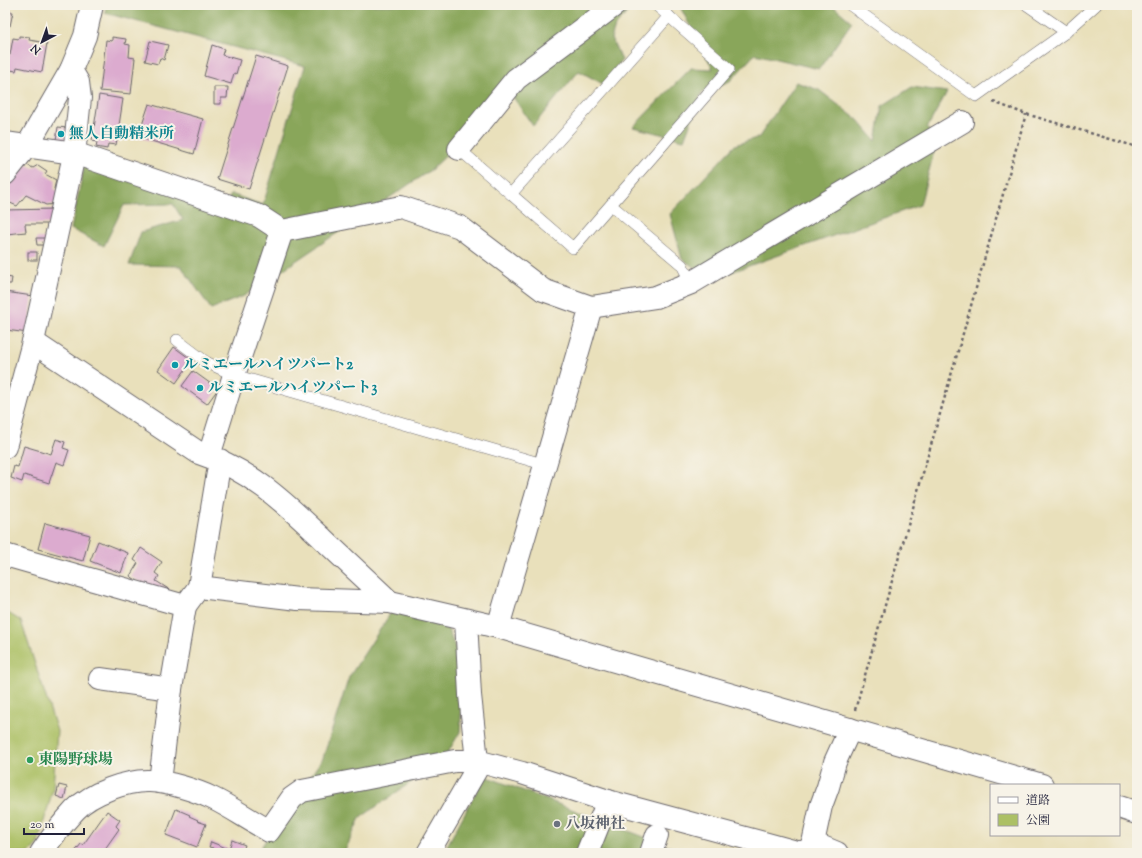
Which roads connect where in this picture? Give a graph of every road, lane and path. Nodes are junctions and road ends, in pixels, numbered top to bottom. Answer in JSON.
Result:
{"nodes":[{"id":1,"x":92,"y":5,"type":"edge"},
{"id":2,"x":616,"y":5,"type":"edge"},
{"id":3,"x":656,"y":5,"type":"edge"},
{"id":4,"x":850,"y":5,"type":"edge"},
{"id":5,"x":1027,"y":5,"type":"edge"},
{"id":6,"x":1096,"y":5,"type":"edge"},
{"id":7,"x":669,"y":16,"type":"junction"},
{"id":8,"x":1066,"y":32,"type":"junction"},
{"id":9,"x":71,"y":70,"type":"junction"},
{"id":10,"x":976,"y":96,"type":"junction"},
{"id":11,"x":1026,"y":114,"type":"junction"},
{"id":12,"x":962,"y":122,"type":"dead end"},
{"id":13,"x":5,"y":143,"type":"edge"},
{"id":14,"x":27,"y":146,"type":"junction"},
{"id":15,"x":1137,"y":147,"type":"edge"},
{"id":16,"x":459,"y":149,"type":"joint"},
{"id":17,"x":74,"y":154,"type":"junction"},
{"id":18,"x":5,"y":174,"type":"edge"},
{"id":19,"x":511,"y":194,"type":"junction"},
{"id":20,"x":611,"y":205,"type":"junction"},
{"id":21,"x":282,"y":231,"type":"junction"},
{"id":22,"x":691,"y":283,"type":"junction"},
{"id":23,"x":591,"y":307,"type":"junction"},
{"id":24,"x":177,"y":340,"type":"dead end"},
{"id":25,"x":33,"y":342,"type":"junction"},
{"id":26,"x":234,"y":375,"type":"junction"},
{"id":27,"x":5,"y":447,"type":"edge"},
{"id":28,"x":214,"y":458,"type":"junction"},
{"id":29,"x":546,"y":465,"type":"junction"},
{"id":30,"x":5,"y":555,"type":"edge"},
{"id":31,"x":199,"y":587,"type":"junction"},
{"id":32,"x":390,"y":602,"type":"junction"},
{"id":33,"x":185,"y":606,"type":"junction"},
{"id":34,"x":466,"y":620,"type":"junction"},
{"id":35,"x":498,"y":627,"type":"junction"},
{"id":36,"x":100,"y":679,"type":"dead end"},
{"id":37,"x":171,"y":689,"type":"junction"},
{"id":38,"x":850,"y":729,"type":"junction"},
{"id":39,"x":477,"y":761,"type":"junction"},
{"id":40,"x":160,"y":782,"type":"junction"},
{"id":41,"x":1039,"y":784,"type":"edge"},
{"id":42,"x":608,"y":801,"type":"junction"},
{"id":43,"x":1120,"y":807,"type":"edge"},
{"id":44,"x":1137,"y":813,"type":"edge"},
{"id":45,"x":813,"y":843,"type":"junction"},
{"id":46,"x":41,"y":853,"type":"edge"},
{"id":47,"x":428,"y":853,"type":"edge"},
{"id":48,"x":587,"y":853,"type":"edge"},
{"id":49,"x":837,"y":853,"type":"edge"}],
"edges":[{"from":1,"to":9,"type":"street"},
{"from":2,"to":16,"type":"street"},
{"from":3,"to":7,"type":"lane"},
{"from":4,"to":10,"type":"lane"},
{"from":5,"to":8,"type":"lane"},
{"from":6,"to":8,"type":"lane"},
{"from":7,"to":19,"type":"lane"},
{"from":7,"to":20,"type":"lane"},
{"from":8,"to":10,"type":"lane"},
{"from":9,"to":14,"type":"street"},
{"from":9,"to":17,"type":"street"},
{"from":10,"to":11,"type":"path"},
{"from":11,"to":15,"type":"path"},
{"from":11,"to":38,"type":"path"},
{"from":12,"to":22,"type":"street"},
{"from":13,"to":14,"type":"street"},
{"from":14,"to":17,"type":"street"},
{"from":14,"to":18,"type":"street"},
{"from":16,"to":19,"type":"lane"},
{"from":17,"to":21,"type":"street"},
{"from":17,"to":25,"type":"street"},
{"from":19,"to":20,"type":"lane"},
{"from":20,"to":22,"type":"lane"},
{"from":21,"to":23,"type":"street"},
{"from":21,"to":26,"type":"street"},
{"from":22,"to":23,"type":"street"},
{"from":23,"to":29,"type":"street"},
{"from":24,"to":26,"type":"lane"},
{"from":25,"to":27,"type":"street"},
{"from":25,"to":28,"type":"street"},
{"from":26,"to":28,"type":"street"},
{"from":26,"to":29,"type":"lane"},
{"from":28,"to":31,"type":"street"},
{"from":28,"to":32,"type":"street"},
{"from":29,"to":35,"type":"street"},
{"from":30,"to":33,"type":"street"},
{"from":31,"to":32,"type":"street"},
{"from":31,"to":33,"type":"street"},
{"from":32,"to":34,"type":"street"},
{"from":33,"to":37,"type":"street"},
{"from":34,"to":35,"type":"street"},
{"from":34,"to":39,"type":"street"},
{"from":35,"to":38,"type":"street"},
{"from":36,"to":37,"type":"street"},
{"from":37,"to":40,"type":"street"},
{"from":38,"to":41,"type":"street"},
{"from":38,"to":45,"type":"street"},
{"from":39,"to":40,"type":"street"},
{"from":39,"to":42,"type":"street"},
{"from":39,"to":47,"type":"street"},
{"from":40,"to":46,"type":"street"},
{"from":42,"to":45,"type":"street"},
{"from":42,"to":48,"type":"street"},
{"from":43,"to":44,"type":"street"},
{"from":45,"to":49,"type":"street"}]}
